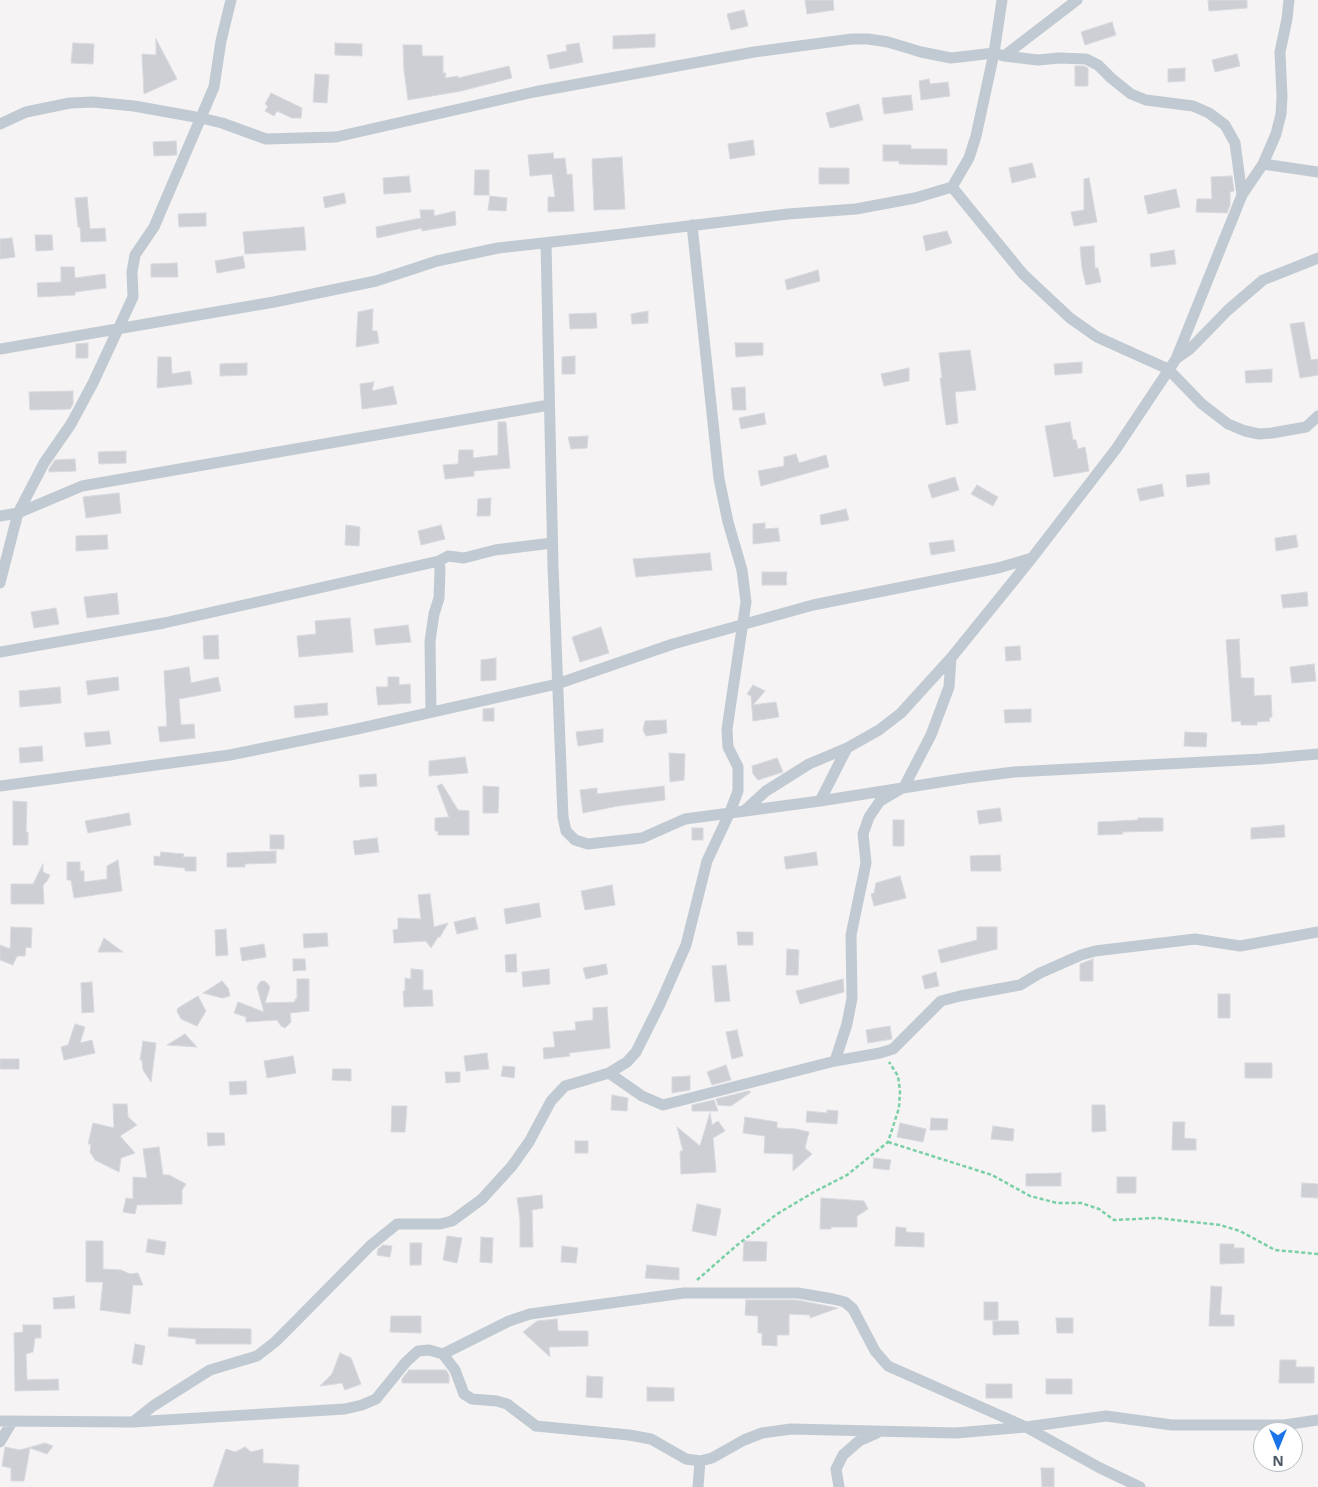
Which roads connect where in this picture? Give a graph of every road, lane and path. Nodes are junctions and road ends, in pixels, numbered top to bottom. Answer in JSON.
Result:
{"nodes":[{"id":1,"x":231,"y":0,"type":"edge"},
{"id":2,"x":1002,"y":0,"type":"edge"},
{"id":3,"x":1077,"y":0,"type":"edge"},
{"id":4,"x":1289,"y":0,"type":"edge"},
{"id":5,"x":999,"y":54,"type":"junction"},
{"id":6,"x":201,"y":118,"type":"junction"},
{"id":7,"x":0,"y":124,"type":"edge"},
{"id":8,"x":1263,"y":164,"type":"junction"},
{"id":9,"x":1318,"y":172,"type":"edge"},
{"id":10,"x":952,"y":187,"type":"junction"},
{"id":11,"x":1242,"y":195,"type":"junction"},
{"id":12,"x":692,"y":225,"type":"junction"},
{"id":13,"x":546,"y":243,"type":"junction"},
{"id":14,"x":1318,"y":258,"type":"edge"},
{"id":15,"x":119,"y":330,"type":"junction"},
{"id":16,"x":0,"y":349,"type":"edge"},
{"id":17,"x":1176,"y":359,"type":"junction"},
{"id":18,"x":1168,"y":369,"type":"junction"},
{"id":19,"x":549,"y":406,"type":"junction"},
{"id":20,"x":1318,"y":416,"type":"edge"},
{"id":21,"x":18,"y":513,"type":"junction"},
{"id":22,"x":0,"y":516,"type":"edge"},
{"id":23,"x":552,"y":543,"type":"junction"},
{"id":24,"x":1032,"y":558,"type":"junction"},
{"id":25,"x":439,"y":561,"type":"junction"},
{"id":26,"x":0,"y":583,"type":"edge"},
{"id":27,"x":744,"y":623,"type":"junction"},
{"id":28,"x":0,"y":652,"type":"edge"},
{"id":29,"x":951,"y":658,"type":"junction"},
{"id":30,"x":557,"y":684,"type":"junction"},
{"id":31,"x":431,"y":712,"type":"junction"},
{"id":32,"x":847,"y":748,"type":"junction"},
{"id":33,"x":1318,"y":754,"type":"edge"},
{"id":34,"x":0,"y":786,"type":"edge"},
{"id":35,"x":904,"y":787,"type":"junction"},
{"id":36,"x":820,"y":801,"type":"junction"},
{"id":37,"x":744,"y":811,"type":"junction"},
{"id":38,"x":730,"y":812,"type":"junction"},
{"id":39,"x":1318,"y":932,"type":"edge"},
{"id":40,"x":880,"y":1053,"type":"junction"},
{"id":41,"x":835,"y":1060,"type":"junction"},
{"id":42,"x":609,"y":1073,"type":"junction"},
{"id":43,"x":888,"y":1142,"type":"junction"},
{"id":44,"x":1318,"y":1254,"type":"edge"},
{"id":45,"x":684,"y":1293,"type":"junction"},
{"id":46,"x":443,"y":1354,"type":"junction"},
{"id":47,"x":1318,"y":1420,"type":"edge"},
{"id":48,"x":0,"y":1421,"type":"edge"},
{"id":49,"x":12,"y":1422,"type":"junction"},
{"id":50,"x":133,"y":1422,"type":"junction"},
{"id":51,"x":1026,"y":1427,"type":"junction"},
{"id":52,"x":880,"y":1431,"type":"junction"},
{"id":53,"x":0,"y":1442,"type":"edge"},
{"id":54,"x":700,"y":1461,"type":"junction"},
{"id":55,"x":698,"y":1487,"type":"edge"},
{"id":56,"x":839,"y":1487,"type":"edge"},
{"id":57,"x":1140,"y":1487,"type":"edge"}],
"edges":[{"from":1,"to":6,"type":"street"},
{"from":2,"to":5,"type":"street"},
{"from":3,"to":5,"type":"street"},
{"from":4,"to":8,"type":"street"},
{"from":5,"to":6,"type":"street"},
{"from":5,"to":10,"type":"street"},
{"from":5,"to":11,"type":"street"},
{"from":6,"to":7,"type":"street"},
{"from":6,"to":15,"type":"street"},
{"from":8,"to":9,"type":"street"},
{"from":8,"to":11,"type":"street"},
{"from":10,"to":12,"type":"street"},
{"from":10,"to":18,"type":"street"},
{"from":11,"to":17,"type":"street"},
{"from":12,"to":13,"type":"street"},
{"from":12,"to":27,"type":"street"},
{"from":13,"to":15,"type":"street"},
{"from":13,"to":19,"type":"street"},
{"from":14,"to":17,"type":"street"},
{"from":15,"to":16,"type":"street"},
{"from":15,"to":21,"type":"street"},
{"from":17,"to":18,"type":"street"},
{"from":18,"to":20,"type":"street"},
{"from":18,"to":24,"type":"street"},
{"from":19,"to":21,"type":"street"},
{"from":19,"to":23,"type":"street"},
{"from":21,"to":22,"type":"street"},
{"from":21,"to":26,"type":"street"},
{"from":23,"to":25,"type":"street"},
{"from":23,"to":30,"type":"street"},
{"from":24,"to":27,"type":"street"},
{"from":24,"to":29,"type":"street"},
{"from":25,"to":28,"type":"street"},
{"from":25,"to":31,"type":"street"},
{"from":27,"to":30,"type":"street"},
{"from":27,"to":38,"type":"street"},
{"from":29,"to":32,"type":"street"},
{"from":29,"to":35,"type":"street"},
{"from":30,"to":31,"type":"street"},
{"from":30,"to":38,"type":"street"},
{"from":31,"to":34,"type":"street"},
{"from":32,"to":36,"type":"street"},
{"from":32,"to":37,"type":"street"},
{"from":33,"to":35,"type":"street"},
{"from":35,"to":36,"type":"street"},
{"from":35,"to":41,"type":"street"},
{"from":36,"to":37,"type":"street"},
{"from":37,"to":38,"type":"street"},
{"from":38,"to":42,"type":"street"},
{"from":39,"to":40,"type":"street"},
{"from":40,"to":41,"type":"street"},
{"from":40,"to":43,"type":"path"},
{"from":41,"to":42,"type":"street"},
{"from":42,"to":50,"type":"street"},
{"from":43,"to":44,"type":"path"},
{"from":43,"to":45,"type":"path"},
{"from":45,"to":46,"type":"street"},
{"from":45,"to":51,"type":"street"},
{"from":46,"to":50,"type":"street"},
{"from":46,"to":54,"type":"street"},
{"from":47,"to":51,"type":"street"},
{"from":48,"to":49,"type":"street"},
{"from":49,"to":50,"type":"street"},
{"from":49,"to":53,"type":"street"},
{"from":51,"to":52,"type":"street"},
{"from":51,"to":57,"type":"street"},
{"from":52,"to":54,"type":"street"},
{"from":52,"to":56,"type":"street"},
{"from":54,"to":55,"type":"street"}]}
